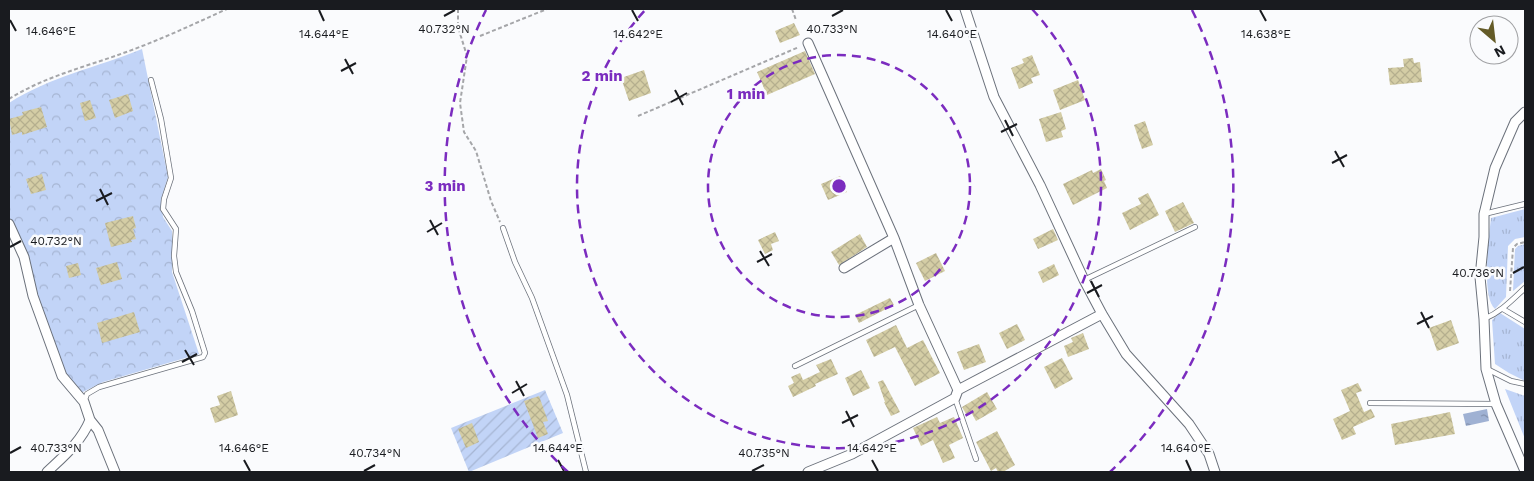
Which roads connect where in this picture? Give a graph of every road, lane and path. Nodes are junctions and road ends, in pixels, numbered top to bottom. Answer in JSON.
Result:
{"nodes":[{"id":1,"x":226,"y":9,"type":"edge"},
{"id":2,"x":458,"y":9,"type":"edge"},
{"id":3,"x":547,"y":9,"type":"edge"},
{"id":4,"x":792,"y":9,"type":"edge"},
{"id":5,"x":965,"y":9,"type":"edge"},
{"id":6,"x":796,"y":20,"type":"dead end"},
{"id":7,"x":480,"y":36,"type":"dead end"},
{"id":8,"x":808,"y":43,"type":"joint"},
{"id":9,"x":151,"y":80,"type":"dead end"},
{"id":10,"x":9,"y":99,"type":"edge"},
{"id":11,"x":1525,"y":112,"type":"edge"},
{"id":12,"x":638,"y":116,"type":"dead end"},
{"id":13,"x":1525,"y":204,"type":"edge"},
{"id":14,"x":1484,"y":214,"type":"junction"},
{"id":15,"x":9,"y":224,"type":"edge"},
{"id":16,"x":1195,"y":227,"type":"dead end"},
{"id":17,"x":503,"y":228,"type":"joint"},
{"id":18,"x":894,"y":238,"type":"junction"},
{"id":19,"x":1525,"y":242,"type":"edge"},
{"id":20,"x":844,"y":268,"type":"dead end"},
{"id":21,"x":1084,"y":280,"type":"junction"},
{"id":22,"x":1525,"y":288,"type":"edge"},
{"id":23,"x":1510,"y":301,"type":"junction"},
{"id":24,"x":918,"y":305,"type":"junction"},
{"id":25,"x":1504,"y":309,"type":"junction"},
{"id":26,"x":1102,"y":314,"type":"junction"},
{"id":27,"x":1484,"y":319,"type":"junction"},
{"id":28,"x":1525,"y":322,"type":"edge"},
{"id":29,"x":795,"y":366,"type":"dead end"},
{"id":30,"x":1486,"y":368,"type":"junction"},
{"id":31,"x":1525,"y":384,"type":"edge"},
{"id":32,"x":957,"y":394,"type":"junction"},
{"id":33,"x":84,"y":402,"type":"junction"},
{"id":34,"x":1370,"y":403,"type":"dead end"},
{"id":35,"x":1496,"y":404,"type":"junction"},
{"id":36,"x":90,"y":420,"type":"junction"},
{"id":37,"x":976,"y":459,"type":"dead end"},
{"id":38,"x":1525,"y":471,"type":"edge"},
{"id":39,"x":47,"y":472,"type":"edge"},
{"id":40,"x":115,"y":472,"type":"edge"},
{"id":41,"x":586,"y":472,"type":"edge"},
{"id":42,"x":808,"y":472,"type":"edge"},
{"id":43,"x":1215,"y":472,"type":"edge"}],
"edges":[{"from":1,"to":10,"type":"path"},
{"from":2,"to":17,"type":"path"},
{"from":3,"to":7,"type":"path"},
{"from":4,"to":6,"type":"path"},
{"from":5,"to":21,"type":"street"},
{"from":8,"to":12,"type":"path"},
{"from":8,"to":18,"type":"street"},
{"from":9,"to":33,"type":"lane"},
{"from":11,"to":14,"type":"street"},
{"from":13,"to":14,"type":"lane"},
{"from":14,"to":27,"type":"street"},
{"from":15,"to":33,"type":"street"},
{"from":16,"to":21,"type":"lane"},
{"from":17,"to":41,"type":"lane"},
{"from":18,"to":20,"type":"street"},
{"from":18,"to":24,"type":"street"},
{"from":19,"to":23,"type":"path"},
{"from":21,"to":26,"type":"street"},
{"from":22,"to":23,"type":"lane"},
{"from":23,"to":25,"type":"lane"},
{"from":24,"to":29,"type":"lane"},
{"from":24,"to":32,"type":"street"},
{"from":25,"to":27,"type":"lane"},
{"from":25,"to":28,"type":"lane"},
{"from":26,"to":32,"type":"street"},
{"from":26,"to":43,"type":"street"},
{"from":27,"to":30,"type":"street"},
{"from":30,"to":31,"type":"lane"},
{"from":30,"to":35,"type":"street"},
{"from":32,"to":37,"type":"lane"},
{"from":32,"to":42,"type":"street"},
{"from":33,"to":36,"type":"street"},
{"from":34,"to":35,"type":"lane"},
{"from":35,"to":38,"type":"street"},
{"from":36,"to":39,"type":"street"},
{"from":36,"to":40,"type":"street"}]}
